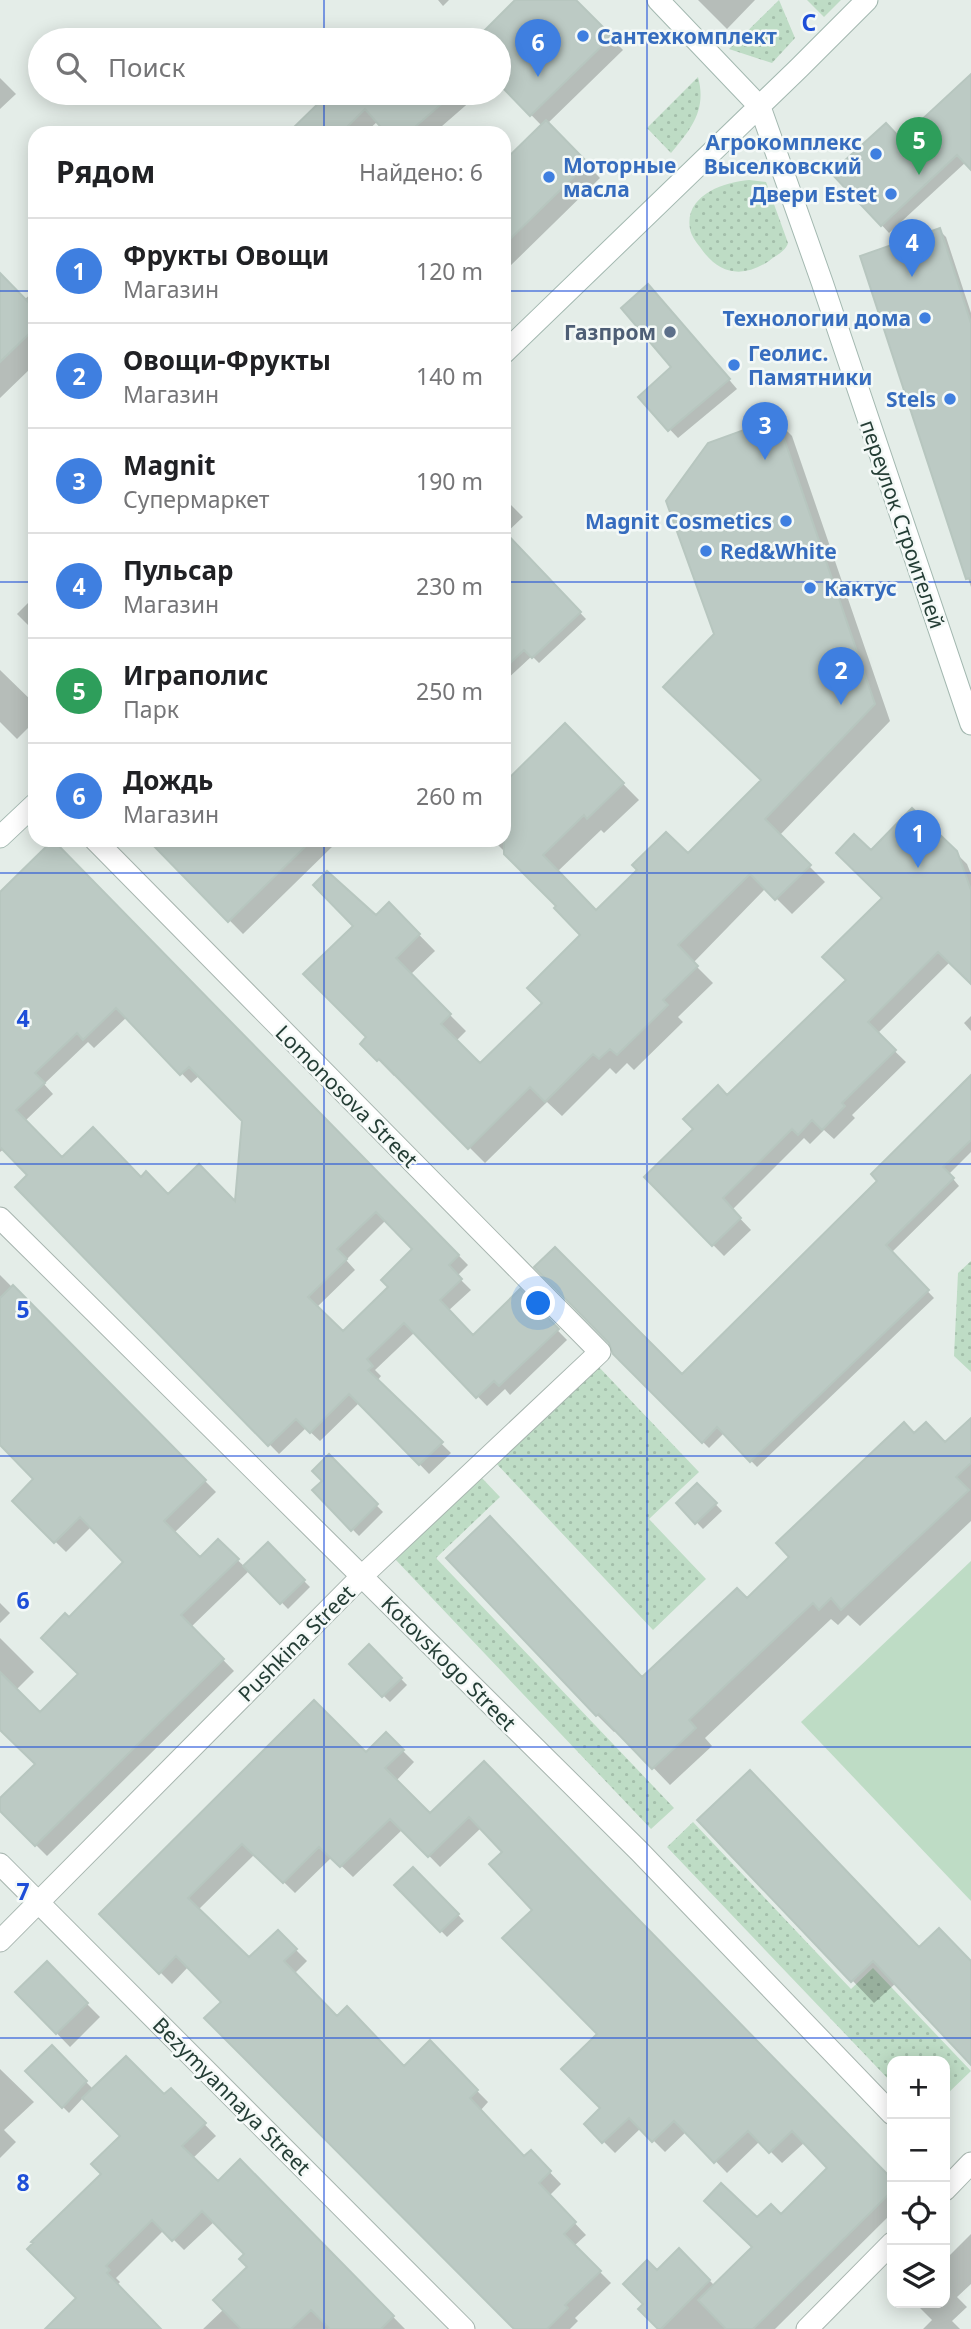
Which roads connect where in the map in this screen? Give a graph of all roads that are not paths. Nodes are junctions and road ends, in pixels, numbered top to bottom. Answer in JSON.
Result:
{"nodes":[{"id":1,"x":658,"y":0,"type":"edge"},
{"id":2,"x":867,"y":0,"type":"edge"},
{"id":3,"x":760,"y":107,"type":"junction"},
{"id":4,"x":511,"y":346,"type":"edge"},
{"id":5,"x":971,"y":724,"type":"edge"},
{"id":6,"x":28,"y":811,"type":"edge"},
{"id":7,"x":0,"y":837,"type":"edge"},
{"id":8,"x":102,"y":847,"type":"edge"},
{"id":9,"x":0,"y":1218,"type":"edge"},
{"id":10,"x":600,"y":1352,"type":"joint"},
{"id":11,"x":362,"y":1576,"type":"junction"},
{"id":12,"x":0,"y":1864,"type":"edge"},
{"id":13,"x":39,"y":1903,"type":"junction"},
{"id":14,"x":0,"y":1941,"type":"edge"},
{"id":15,"x":887,"y":2108,"type":"edge"},
{"id":16,"x":971,"y":2163,"type":"edge"},
{"id":17,"x":950,"y":2178,"type":"edge"},
{"id":18,"x":890,"y":2245,"type":"edge"},
{"id":19,"x":464,"y":2329,"type":"edge"},
{"id":20,"x":807,"y":2329,"type":"edge"}],
"edges":[{"from":1,"to":3,"type":"street","name":"переулок Строителей"},
{"from":2,"to":3,"type":"street"},
{"from":3,"to":4,"type":"street"},
{"from":3,"to":5,"type":"street","name":"переулок Строителей"},
{"from":6,"to":7,"type":"street"},
{"from":8,"to":10,"type":"street","name":"Lomonosova Street"},
{"from":9,"to":11,"type":"street","name":"Kotovskogo Street"},
{"from":10,"to":11,"type":"street","name":"Pushkina Street"},
{"from":11,"to":13,"type":"street","name":"Pushkina Street"},
{"from":11,"to":15,"type":"street","name":"Kotovskogo Street"},
{"from":12,"to":13,"type":"street","name":"Bezymyannaya Street"},
{"from":13,"to":14,"type":"street","name":"Pushkina Street"},
{"from":13,"to":19,"type":"street","name":"Bezymyannaya Street"},
{"from":16,"to":17,"type":"street"},
{"from":18,"to":20,"type":"street"}]}
